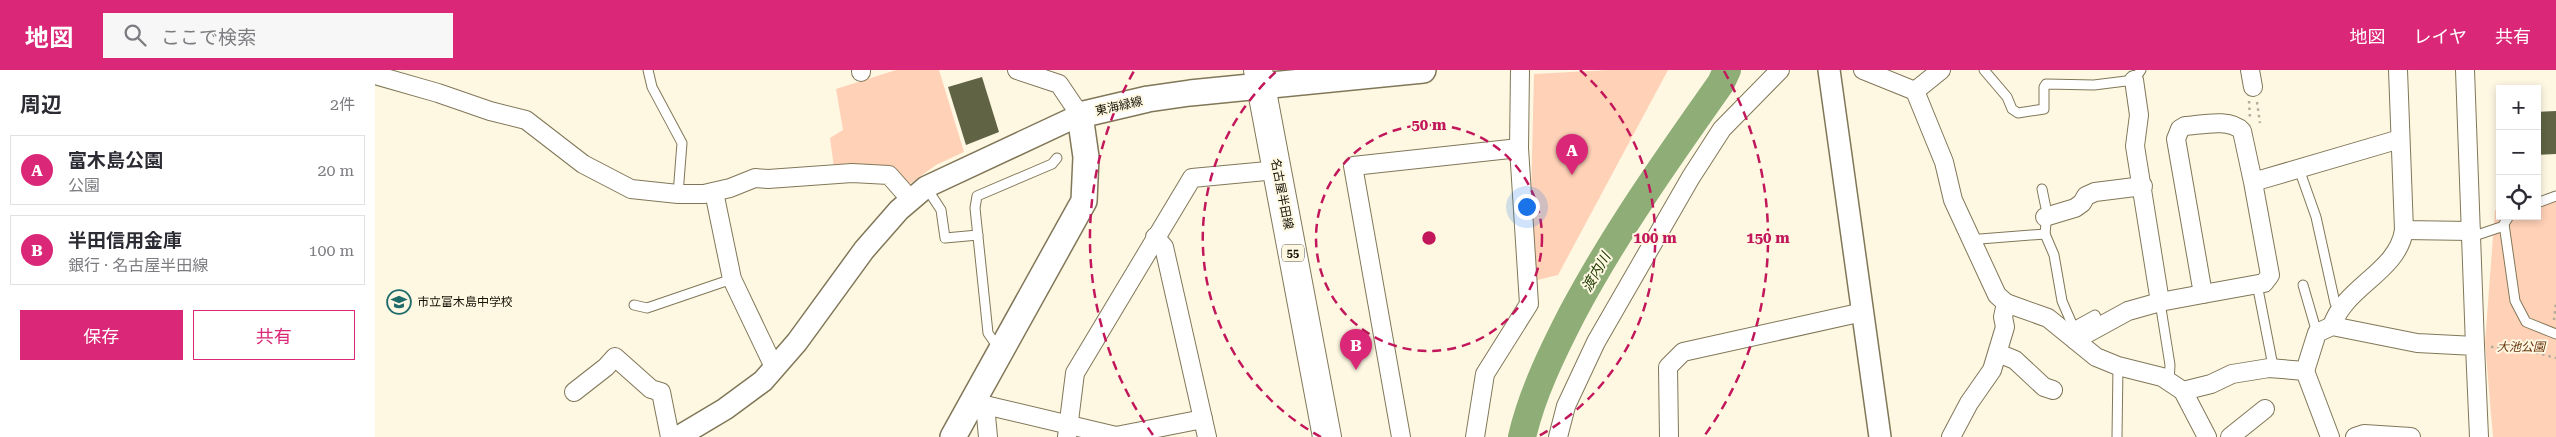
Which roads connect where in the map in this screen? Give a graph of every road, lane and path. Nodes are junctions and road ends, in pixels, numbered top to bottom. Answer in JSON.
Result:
{"nodes":[{"id":1,"x":648,"y":70,"type":"edge"},
{"id":2,"x":1017,"y":70,"type":"edge"},
{"id":3,"x":1423,"y":70,"type":"edge"},
{"id":4,"x":1520,"y":70,"type":"edge"},
{"id":5,"x":1780,"y":70,"type":"edge"},
{"id":6,"x":1829,"y":70,"type":"edge"},
{"id":7,"x":1863,"y":70,"type":"edge"},
{"id":8,"x":1941,"y":70,"type":"edge"},
{"id":9,"x":1983,"y":70,"type":"edge"},
{"id":10,"x":2398,"y":70,"type":"edge"},
{"id":11,"x":2465,"y":70,"type":"edge"},
{"id":12,"x":375,"y":75,"type":"edge"},
{"id":13,"x":2137,"y":75,"type":"edge"},
{"id":14,"x":1259,"y":78,"type":"edge"},
{"id":15,"x":2251,"y":78,"type":"edge"},
{"id":16,"x":1915,"y":91,"type":"junction"},
{"id":17,"x":1080,"y":115,"type":"junction"},
{"id":18,"x":2260,"y":122,"type":"dead end"},
{"id":19,"x":2239,"y":128,"type":"junction"},
{"id":20,"x":2400,"y":139,"type":"junction"},
{"id":21,"x":1519,"y":148,"type":"junction"},
{"id":22,"x":1057,"y":158,"type":"dead end"},
{"id":23,"x":2299,"y":168,"type":"junction"},
{"id":24,"x":1278,"y":170,"type":"junction"},
{"id":25,"x":2253,"y":182,"type":"junction"},
{"id":26,"x":2143,"y":186,"type":"junction"},
{"id":27,"x":2042,"y":189,"type":"dead end"},
{"id":28,"x":714,"y":192,"type":"junction"},
{"id":29,"x":678,"y":194,"type":"junction"},
{"id":30,"x":918,"y":194,"type":"junction"},
{"id":31,"x":2556,"y":196,"type":"edge"},
{"id":32,"x":2541,"y":202,"type":"edge"},
{"id":33,"x":2507,"y":220,"type":"edge"},
{"id":34,"x":2045,"y":226,"type":"junction"},
{"id":35,"x":2504,"y":226,"type":"junction"},
{"id":36,"x":2404,"y":230,"type":"junction"},
{"id":37,"x":2471,"y":234,"type":"junction"},
{"id":38,"x":978,"y":235,"type":"junction"},
{"id":39,"x":1155,"y":237,"type":"junction"},
{"id":40,"x":1973,"y":242,"type":"junction"},
{"id":41,"x":732,"y":279,"type":"junction"},
{"id":42,"x":2257,"y":284,"type":"junction"},
{"id":43,"x":2303,"y":285,"type":"dead end"},
{"id":44,"x":2203,"y":294,"type":"junction"},
{"id":45,"x":2160,"y":302,"type":"junction"},
{"id":46,"x":2556,"y":302,"type":"edge"},
{"id":47,"x":2006,"y":303,"type":"junction"},
{"id":48,"x":634,"y":305,"type":"dead end"},
{"id":49,"x":2340,"y":308,"type":"junction"},
{"id":50,"x":1863,"y":312,"type":"junction"},
{"id":51,"x":2101,"y":327,"type":"junction"},
{"id":52,"x":2325,"y":330,"type":"junction"},
{"id":53,"x":2554,"y":334,"type":"edge"},
{"id":54,"x":2075,"y":340,"type":"junction"},
{"id":55,"x":2475,"y":346,"type":"junction"},
{"id":56,"x":1001,"y":351,"type":"junction"},
{"id":57,"x":1998,"y":353,"type":"junction"},
{"id":58,"x":2556,"y":358,"type":"edge"},
{"id":59,"x":2118,"y":366,"type":"junction"},
{"id":60,"x":774,"y":367,"type":"junction"},
{"id":61,"x":2272,"y":369,"type":"junction"},
{"id":62,"x":2305,"y":371,"type":"junction"},
{"id":63,"x":2176,"y":387,"type":"junction"},
{"id":64,"x":2053,"y":390,"type":"dead end"},
{"id":65,"x":574,"y":392,"type":"dead end"},
{"id":66,"x":981,"y":401,"type":"junction"},
{"id":67,"x":2265,"y":409,"type":"dead end"},
{"id":68,"x":1203,"y":419,"type":"junction"},
{"id":69,"x":1067,"y":431,"type":"edge"},
{"id":70,"x":690,"y":434,"type":"edge"},
{"id":71,"x":670,"y":437,"type":"edge"},
{"id":72,"x":953,"y":437,"type":"edge"},
{"id":73,"x":988,"y":437,"type":"edge"},
{"id":74,"x":1207,"y":437,"type":"edge"},
{"id":75,"x":1327,"y":437,"type":"edge"},
{"id":76,"x":1401,"y":437,"type":"edge"},
{"id":77,"x":1475,"y":437,"type":"edge"},
{"id":78,"x":1559,"y":437,"type":"edge"},
{"id":79,"x":1669,"y":437,"type":"edge"},
{"id":80,"x":1880,"y":437,"type":"edge"},
{"id":81,"x":1951,"y":437,"type":"edge"},
{"id":82,"x":2117,"y":437,"type":"edge"},
{"id":83,"x":2207,"y":437,"type":"edge"},
{"id":84,"x":2230,"y":437,"type":"edge"},
{"id":85,"x":2330,"y":437,"type":"edge"},
{"id":86,"x":2355,"y":437,"type":"edge"},
{"id":87,"x":2411,"y":437,"type":"edge"},
{"id":88,"x":2479,"y":437,"type":"edge"}],
"edges":[{"from":1,"to":29,"type":"lane"},
{"from":2,"to":17,"type":"street"},
{"from":3,"to":14,"type":"main road","name":"東海緑線"},
{"from":4,"to":21,"type":"street"},
{"from":5,"to":78,"type":"street"},
{"from":6,"to":50,"type":"street"},
{"from":7,"to":16,"type":"street"},
{"from":8,"to":16,"type":"street"},
{"from":9,"to":13,"type":"lane"},
{"from":10,"to":20,"type":"street"},
{"from":11,"to":37,"type":"street"},
{"from":12,"to":29,"type":"street"},
{"from":13,"to":26,"type":"street"},
{"from":14,"to":17,"type":"main road","name":"東海緑線"},
{"from":14,"to":24,"type":"main road","name":"名古屋半田線","number":"55"},
{"from":15,"to":18,"type":"path"},
{"from":15,"to":19,"type":"path"},
{"from":16,"to":40,"type":"street"},
{"from":17,"to":30,"type":"street"},
{"from":17,"to":56,"type":"main road","name":"東海緑線"},
{"from":19,"to":25,"type":"street"},
{"from":19,"to":44,"type":"street"},
{"from":20,"to":23,"type":"street"},
{"from":20,"to":36,"type":"street"},
{"from":21,"to":76,"type":"street"},
{"from":21,"to":77,"type":"street"},
{"from":22,"to":38,"type":"lane"},
{"from":23,"to":25,"type":"street"},
{"from":23,"to":49,"type":"lane"},
{"from":24,"to":39,"type":"street"},
{"from":24,"to":75,"type":"main road","name":"名古屋半田線","number":"55"},
{"from":25,"to":42,"type":"street"},
{"from":26,"to":34,"type":"street"},
{"from":26,"to":45,"type":"street"},
{"from":27,"to":34,"type":"lane"},
{"from":28,"to":29,"type":"street"},
{"from":28,"to":30,"type":"street"},
{"from":28,"to":41,"type":"street"},
{"from":30,"to":38,"type":"lane"},
{"from":30,"to":60,"type":"street"},
{"from":31,"to":32,"type":"lane"},
{"from":33,"to":35,"type":"lane"},
{"from":34,"to":40,"type":"lane"},
{"from":34,"to":51,"type":"lane"},
{"from":35,"to":37,"type":"lane"},
{"from":35,"to":53,"type":"lane"},
{"from":36,"to":37,"type":"street"},
{"from":36,"to":49,"type":"street"},
{"from":37,"to":55,"type":"street"},
{"from":38,"to":56,"type":"lane"},
{"from":39,"to":68,"type":"street"},
{"from":39,"to":69,"type":"street"},
{"from":40,"to":47,"type":"street"},
{"from":41,"to":48,"type":"lane"},
{"from":41,"to":60,"type":"street"},
{"from":42,"to":44,"type":"street"},
{"from":42,"to":61,"type":"lane"},
{"from":43,"to":52,"type":"lane"},
{"from":44,"to":45,"type":"street"},
{"from":45,"to":51,"type":"street"},
{"from":45,"to":63,"type":"lane"},
{"from":46,"to":53,"type":"path"},
{"from":47,"to":54,"type":"street"},
{"from":47,"to":57,"type":"street"},
{"from":49,"to":52,"type":"street"},
{"from":50,"to":79,"type":"street"},
{"from":50,"to":80,"type":"street"},
{"from":51,"to":54,"type":"street"},
{"from":52,"to":55,"type":"street"},
{"from":52,"to":62,"type":"street"},
{"from":54,"to":59,"type":"street"},
{"from":55,"to":58,"type":"path"},
{"from":55,"to":88,"type":"street"},
{"from":56,"to":66,"type":"main road","name":"東海緑線"},
{"from":57,"to":64,"type":"street"},
{"from":57,"to":81,"type":"street"},
{"from":59,"to":63,"type":"street"},
{"from":59,"to":82,"type":"lane"},
{"from":60,"to":70,"type":"street"},
{"from":61,"to":62,"type":"street"},
{"from":61,"to":63,"type":"street"},
{"from":62,"to":85,"type":"street"},
{"from":63,"to":83,"type":"street"},
{"from":65,"to":71,"type":"street"},
{"from":66,"to":69,"type":"street"},
{"from":66,"to":72,"type":"main road","name":"東海緑線"},
{"from":66,"to":73,"type":"street"},
{"from":67,"to":84,"type":"street"},
{"from":68,"to":69,"type":"street"},
{"from":68,"to":74,"type":"street"},
{"from":86,"to":87,"type":"street"}]}
